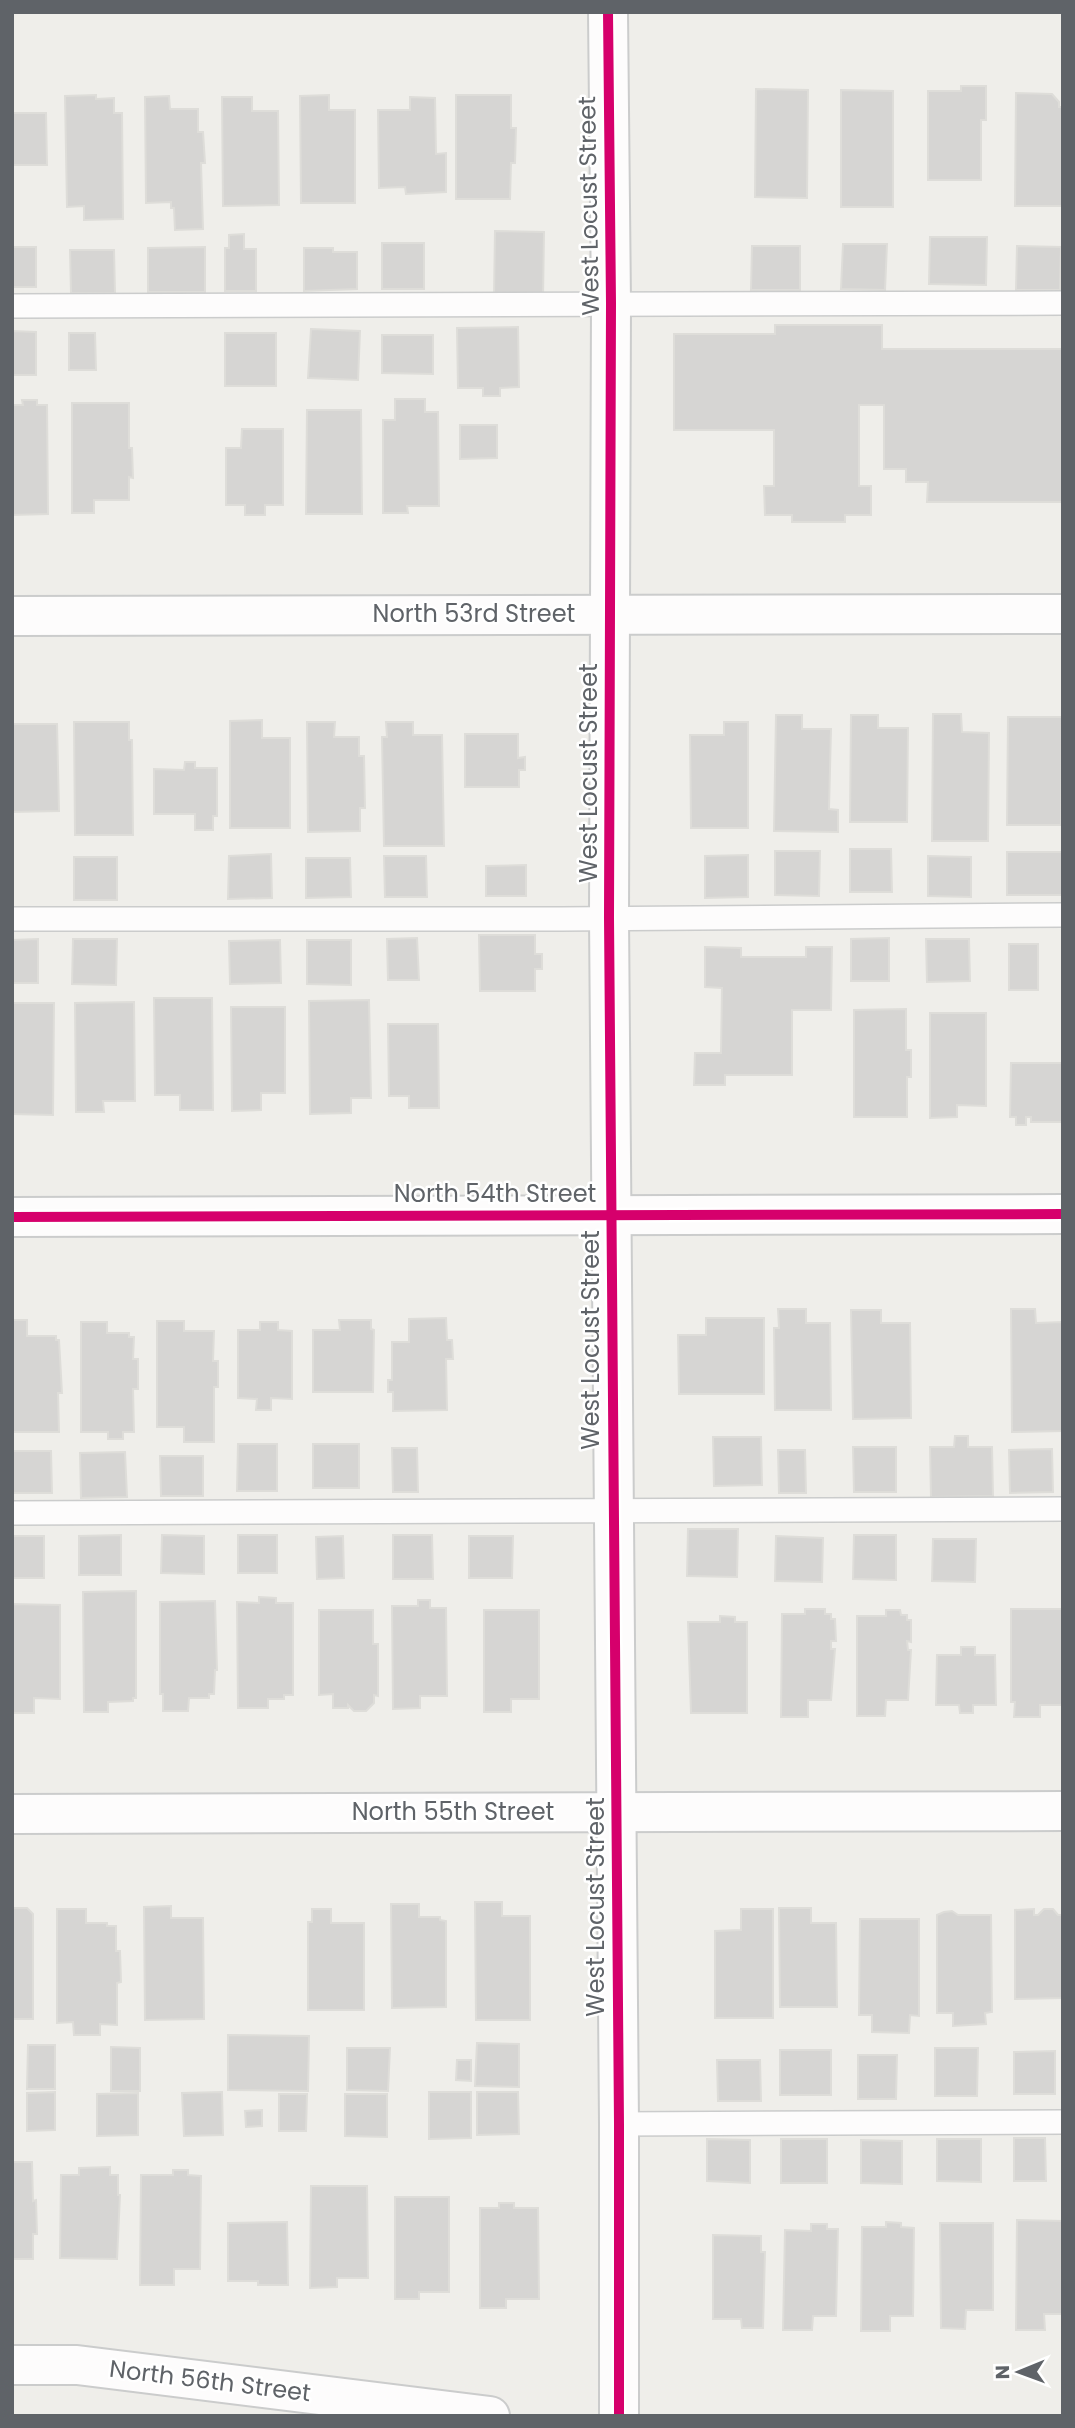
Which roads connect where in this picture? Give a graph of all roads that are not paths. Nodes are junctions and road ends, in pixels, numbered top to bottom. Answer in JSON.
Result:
{"nodes":[{"id":1,"x":608,"y":12,"type":"edge"},
{"id":2,"x":611,"y":303,"type":"junction"},
{"id":3,"x":1063,"y":303,"type":"edge"},
{"id":4,"x":12,"y":306,"type":"edge"},
{"id":5,"x":610,"y":614,"type":"junction"},
{"id":6,"x":1063,"y":614,"type":"edge"},
{"id":7,"x":12,"y":617,"type":"edge"},
{"id":8,"x":1063,"y":915,"type":"edge"},
{"id":9,"x":609,"y":918,"type":"junction"},
{"id":10,"x":12,"y":919,"type":"edge"},
{"id":11,"x":1063,"y":1214,"type":"edge"},
{"id":12,"x":612,"y":1215,"type":"junction"},
{"id":13,"x":12,"y":1217,"type":"edge"},
{"id":14,"x":1063,"y":1509,"type":"edge"},
{"id":15,"x":613,"y":1512,"type":"junction"},
{"id":16,"x":12,"y":1513,"type":"edge"},
{"id":17,"x":617,"y":1811,"type":"junction"},
{"id":18,"x":1063,"y":1811,"type":"edge"},
{"id":19,"x":12,"y":1814,"type":"edge"},
{"id":20,"x":1063,"y":2122,"type":"edge"},
{"id":21,"x":619,"y":2124,"type":"junction"},
{"id":22,"x":12,"y":2365,"type":"edge"},
{"id":23,"x":491,"y":2416,"type":"edge"},
{"id":24,"x":618,"y":2416,"type":"edge"}],
"edges":[{"from":1,"to":2,"type":"street","name":"West Locust Street"},
{"from":2,"to":3,"type":"lane"},
{"from":2,"to":4,"type":"lane"},
{"from":2,"to":5,"type":"street","name":"West Locust Street"},
{"from":5,"to":6,"type":"street","name":"North 53rd Street"},
{"from":5,"to":7,"type":"street","name":"North 53rd Street"},
{"from":5,"to":9,"type":"street","name":"West Locust Street"},
{"from":8,"to":9,"type":"lane"},
{"from":9,"to":10,"type":"lane"},
{"from":9,"to":12,"type":"street","name":"West Locust Street"},
{"from":11,"to":12,"type":"street","name":"North 54th Street"},
{"from":12,"to":13,"type":"street","name":"North 54th Street"},
{"from":12,"to":15,"type":"street","name":"West Locust Street"},
{"from":14,"to":15,"type":"lane"},
{"from":15,"to":16,"type":"lane"},
{"from":15,"to":17,"type":"street","name":"West Locust Street"},
{"from":17,"to":18,"type":"street","name":"North 55th Street"},
{"from":17,"to":19,"type":"street","name":"North 55th Street"},
{"from":17,"to":21,"type":"street","name":"West Locust Street"},
{"from":20,"to":21,"type":"lane"},
{"from":21,"to":24,"type":"street","name":"West Locust Street"},
{"from":22,"to":23,"type":"street","name":"North 56th Street"}]}
